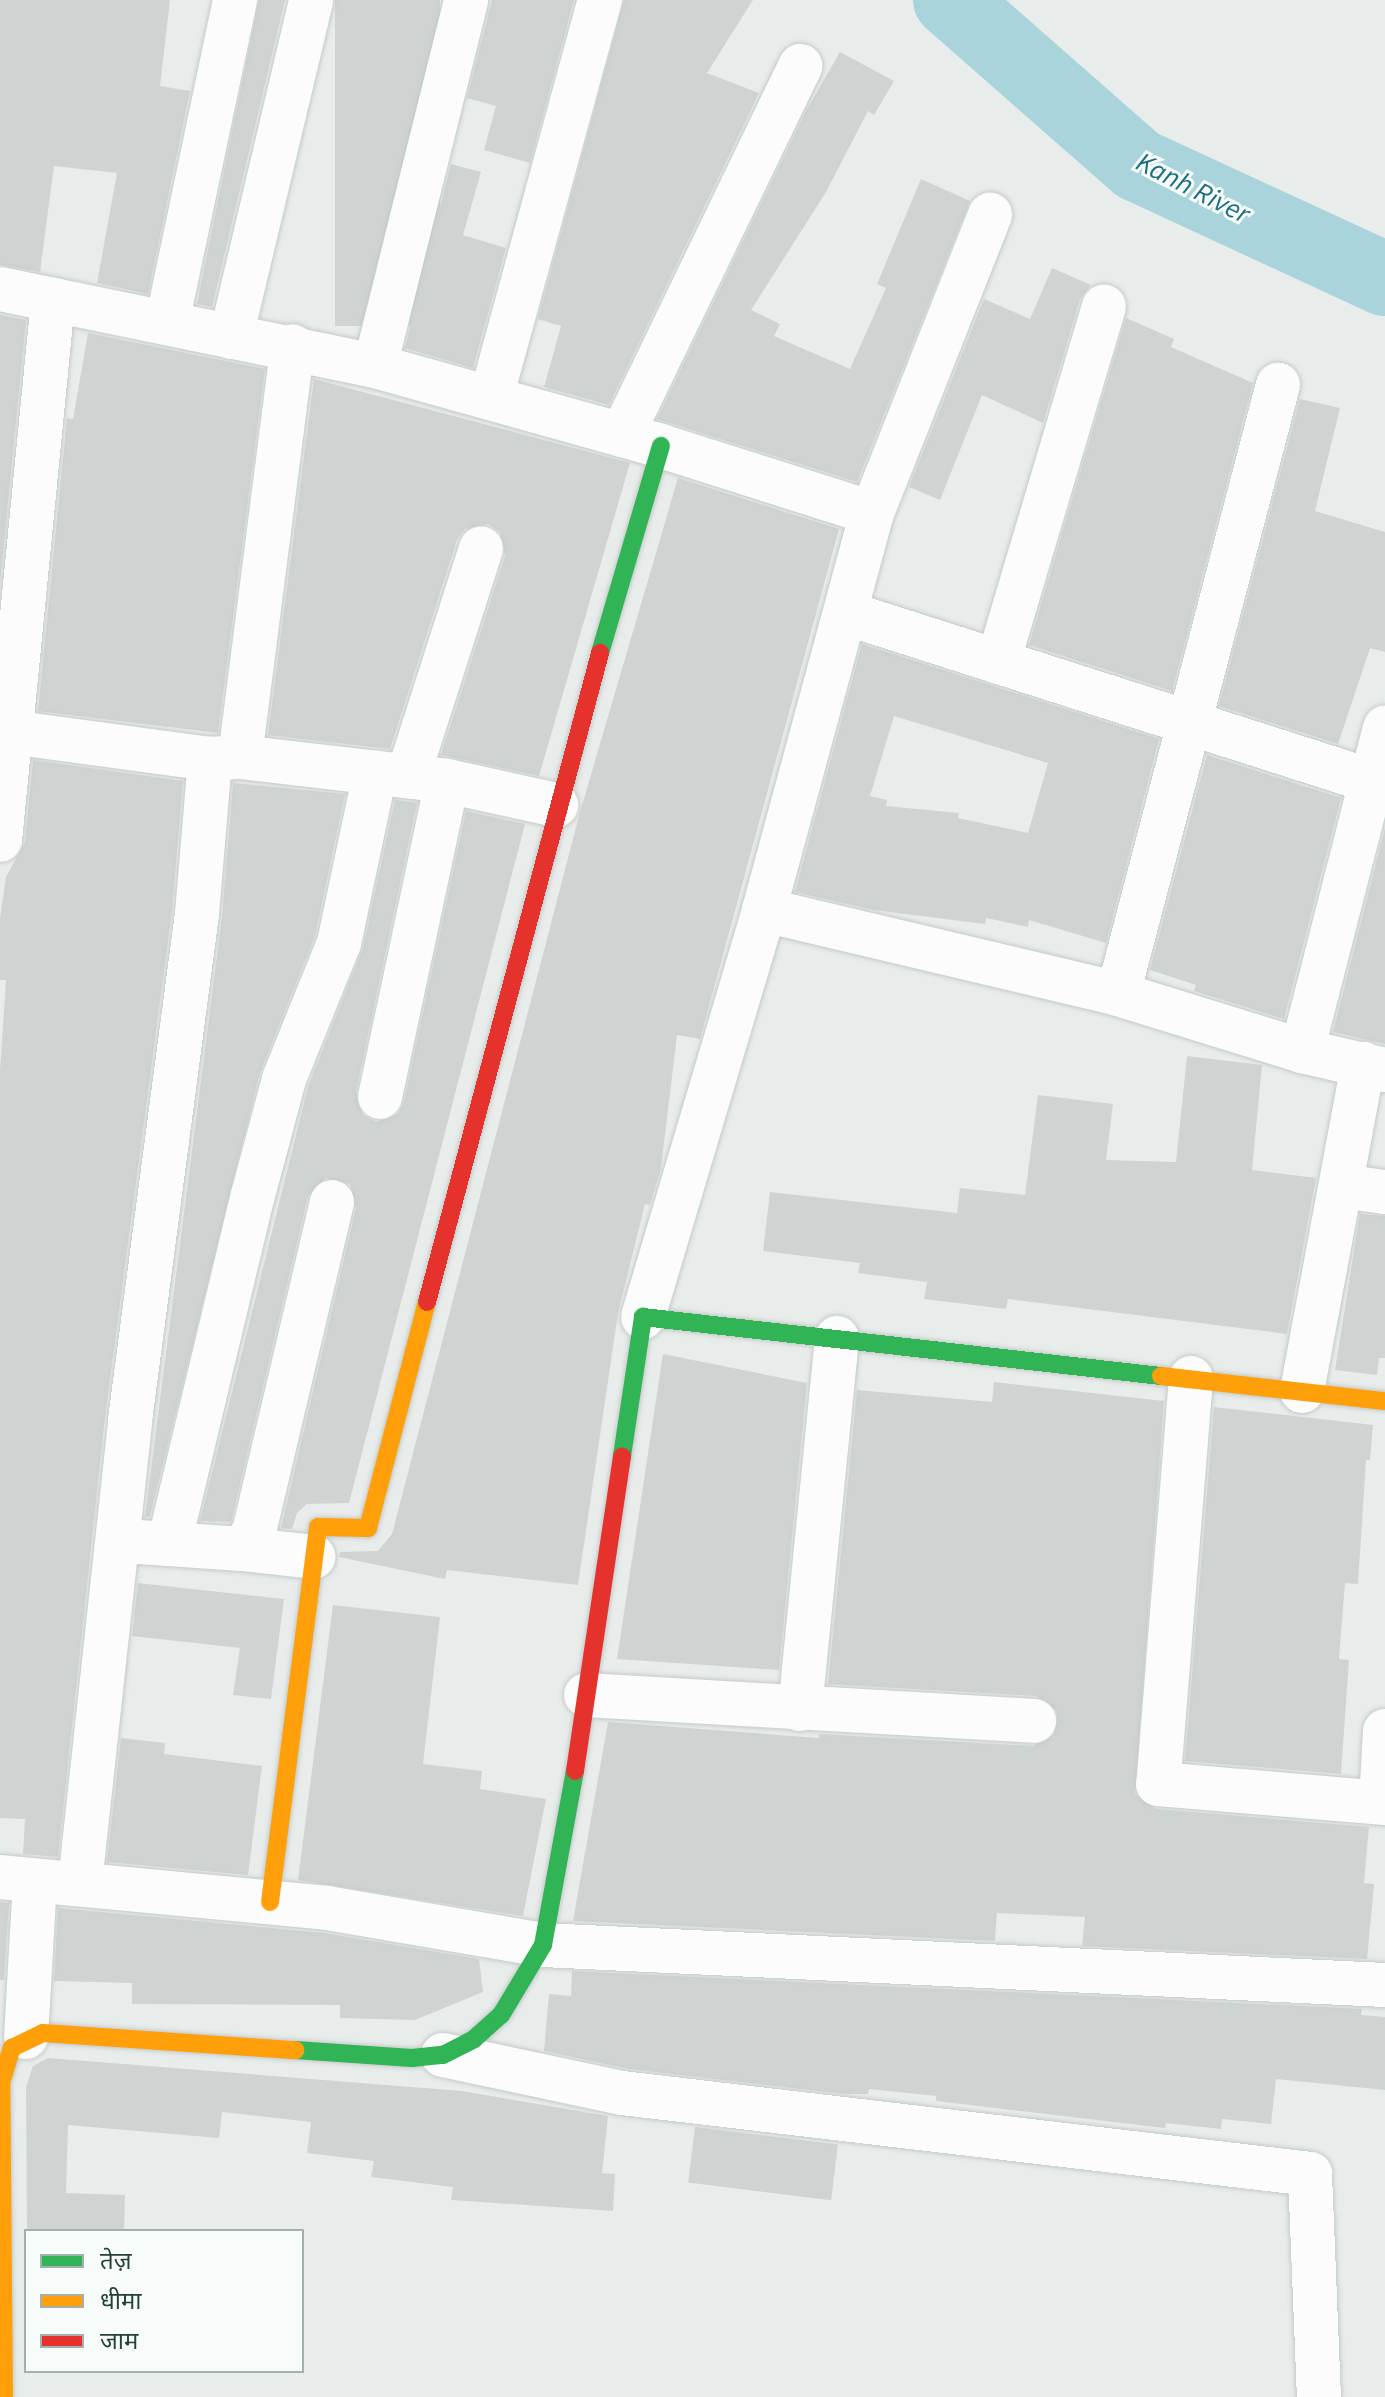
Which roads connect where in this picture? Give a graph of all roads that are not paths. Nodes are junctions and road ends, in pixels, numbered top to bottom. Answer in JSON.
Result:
{"nodes":[{"id":1,"x":235,"y":0,"type":"edge"},
{"id":2,"x":311,"y":0,"type":"edge"},
{"id":3,"x":466,"y":0,"type":"edge"},
{"id":4,"x":600,"y":0,"type":"edge"},
{"id":5,"x":800,"y":66,"type":"dead end"},
{"id":6,"x":990,"y":215,"type":"dead end"},
{"id":7,"x":0,"y":289,"type":"edge"},
{"id":8,"x":53,"y":300,"type":"junction"},
{"id":9,"x":1104,"y":306,"type":"dead end"},
{"id":10,"x":167,"y":323,"type":"junction"},
{"id":11,"x":231,"y":337,"type":"junction"},
{"id":12,"x":293,"y":346,"type":"junction"},
{"id":13,"x":375,"y":366,"type":"junction"},
{"id":14,"x":1278,"y":385,"type":"dead end"},
{"id":15,"x":491,"y":398,"type":"junction"},
{"id":16,"x":642,"y":441,"type":"junction"},
{"id":17,"x":872,"y":513,"type":"junction"},
{"id":18,"x":481,"y":548,"type":"dead end"},
{"id":19,"x":846,"y":613,"type":"junction"},
{"id":20,"x":998,"y":662,"type":"junction"},
{"id":21,"x":1189,"y":724,"type":"junction"},
{"id":22,"x":1385,"y":727,"type":"edge"},
{"id":23,"x":10,"y":732,"type":"junction"},
{"id":24,"x":225,"y":758,"type":"junction"},
{"id":25,"x":410,"y":776,"type":"junction"},
{"id":26,"x":1371,"y":781,"type":"junction"},
{"id":27,"x":556,"y":805,"type":"junction"},
{"id":28,"x":0,"y":840,"type":"edge"},
{"id":29,"x":764,"y":910,"type":"junction"},
{"id":30,"x":1118,"y":994,"type":"junction"},
{"id":31,"x":1302,"y":1051,"type":"junction"},
{"id":32,"x":1374,"y":1067,"type":"edge"},
{"id":33,"x":380,"y":1097,"type":"dead end"},
{"id":34,"x":1341,"y":1186,"type":"junction"},
{"id":35,"x":1385,"y":1192,"type":"edge"},
{"id":36,"x":332,"y":1202,"type":"dead end"},
{"id":37,"x":643,"y":1317,"type":"junction"},
{"id":38,"x":837,"y":1338,"type":"junction"},
{"id":39,"x":1191,"y":1378,"type":"junction"},
{"id":40,"x":1302,"y":1391,"type":"junction"},
{"id":41,"x":1385,"y":1401,"type":"edge"},
{"id":42,"x":117,"y":1540,"type":"junction"},
{"id":43,"x":169,"y":1544,"type":"junction"},
{"id":44,"x":242,"y":1549,"type":"junction"},
{"id":45,"x":314,"y":1557,"type":"junction"},
{"id":46,"x":586,"y":1695,"type":"junction"},
{"id":47,"x":800,"y":1709,"type":"junction"},
{"id":48,"x":1034,"y":1721,"type":"dead end"},
{"id":49,"x":1385,"y":1731,"type":"edge"},
{"id":50,"x":1383,"y":1803,"type":"edge"},
{"id":51,"x":18,"y":1879,"type":"edge"},
{"id":52,"x":80,"y":1883,"type":"junction"},
{"id":53,"x":270,"y":1902,"type":"junction"},
{"id":54,"x":543,"y":1945,"type":"junction"},
{"id":55,"x":1385,"y":1985,"type":"edge"},
{"id":56,"x":10,"y":2055,"type":"edge"},
{"id":57,"x":443,"y":2055,"type":"junction"},
{"id":58,"x":4,"y":2397,"type":"edge"},
{"id":59,"x":1319,"y":2397,"type":"edge"}],
"edges":[{"from":1,"to":10,"type":"street"},
{"from":2,"to":11,"type":"street"},
{"from":3,"to":13,"type":"street"},
{"from":4,"to":15,"type":"street"},
{"from":5,"to":16,"type":"street"},
{"from":6,"to":17,"type":"street"},
{"from":7,"to":8,"type":"street"},
{"from":8,"to":10,"type":"street"},
{"from":8,"to":23,"type":"street"},
{"from":9,"to":20,"type":"street"},
{"from":10,"to":11,"type":"street"},
{"from":11,"to":12,"type":"street"},
{"from":12,"to":13,"type":"street"},
{"from":12,"to":24,"type":"street"},
{"from":13,"to":15,"type":"street"},
{"from":14,"to":21,"type":"street"},
{"from":15,"to":16,"type":"street"},
{"from":16,"to":17,"type":"street"},
{"from":16,"to":27,"type":"street"},
{"from":17,"to":19,"type":"street"},
{"from":18,"to":25,"type":"street"},
{"from":19,"to":20,"type":"street"},
{"from":19,"to":29,"type":"street"},
{"from":20,"to":21,"type":"street"},
{"from":21,"to":26,"type":"street"},
{"from":21,"to":30,"type":"street"},
{"from":22,"to":26,"type":"street"},
{"from":23,"to":24,"type":"street"},
{"from":23,"to":28,"type":"street"},
{"from":24,"to":25,"type":"street"},
{"from":24,"to":42,"type":"street"},
{"from":25,"to":27,"type":"street"},
{"from":25,"to":33,"type":"street"},
{"from":25,"to":43,"type":"street"},
{"from":26,"to":31,"type":"street"},
{"from":27,"to":45,"type":"street"},
{"from":29,"to":30,"type":"street"},
{"from":29,"to":37,"type":"street"},
{"from":30,"to":31,"type":"street"},
{"from":31,"to":32,"type":"street"},
{"from":32,"to":34,"type":"street"},
{"from":34,"to":35,"type":"street"},
{"from":34,"to":40,"type":"street"},
{"from":36,"to":44,"type":"street"},
{"from":37,"to":38,"type":"street"},
{"from":37,"to":46,"type":"street"},
{"from":38,"to":39,"type":"street"},
{"from":38,"to":47,"type":"street"},
{"from":39,"to":40,"type":"street"},
{"from":39,"to":50,"type":"street"},
{"from":40,"to":41,"type":"street"},
{"from":42,"to":43,"type":"street"},
{"from":42,"to":52,"type":"street"},
{"from":43,"to":44,"type":"street"},
{"from":44,"to":45,"type":"street"},
{"from":45,"to":53,"type":"street"},
{"from":46,"to":47,"type":"street"},
{"from":46,"to":54,"type":"street"},
{"from":47,"to":48,"type":"street"},
{"from":49,"to":50,"type":"street"},
{"from":51,"to":52,"type":"street"},
{"from":51,"to":56,"type":"street"},
{"from":52,"to":53,"type":"street"},
{"from":53,"to":54,"type":"street"},
{"from":54,"to":55,"type":"street"},
{"from":54,"to":57,"type":"street"},
{"from":56,"to":57,"type":"street"},
{"from":56,"to":58,"type":"street"},
{"from":57,"to":59,"type":"street"}]}
